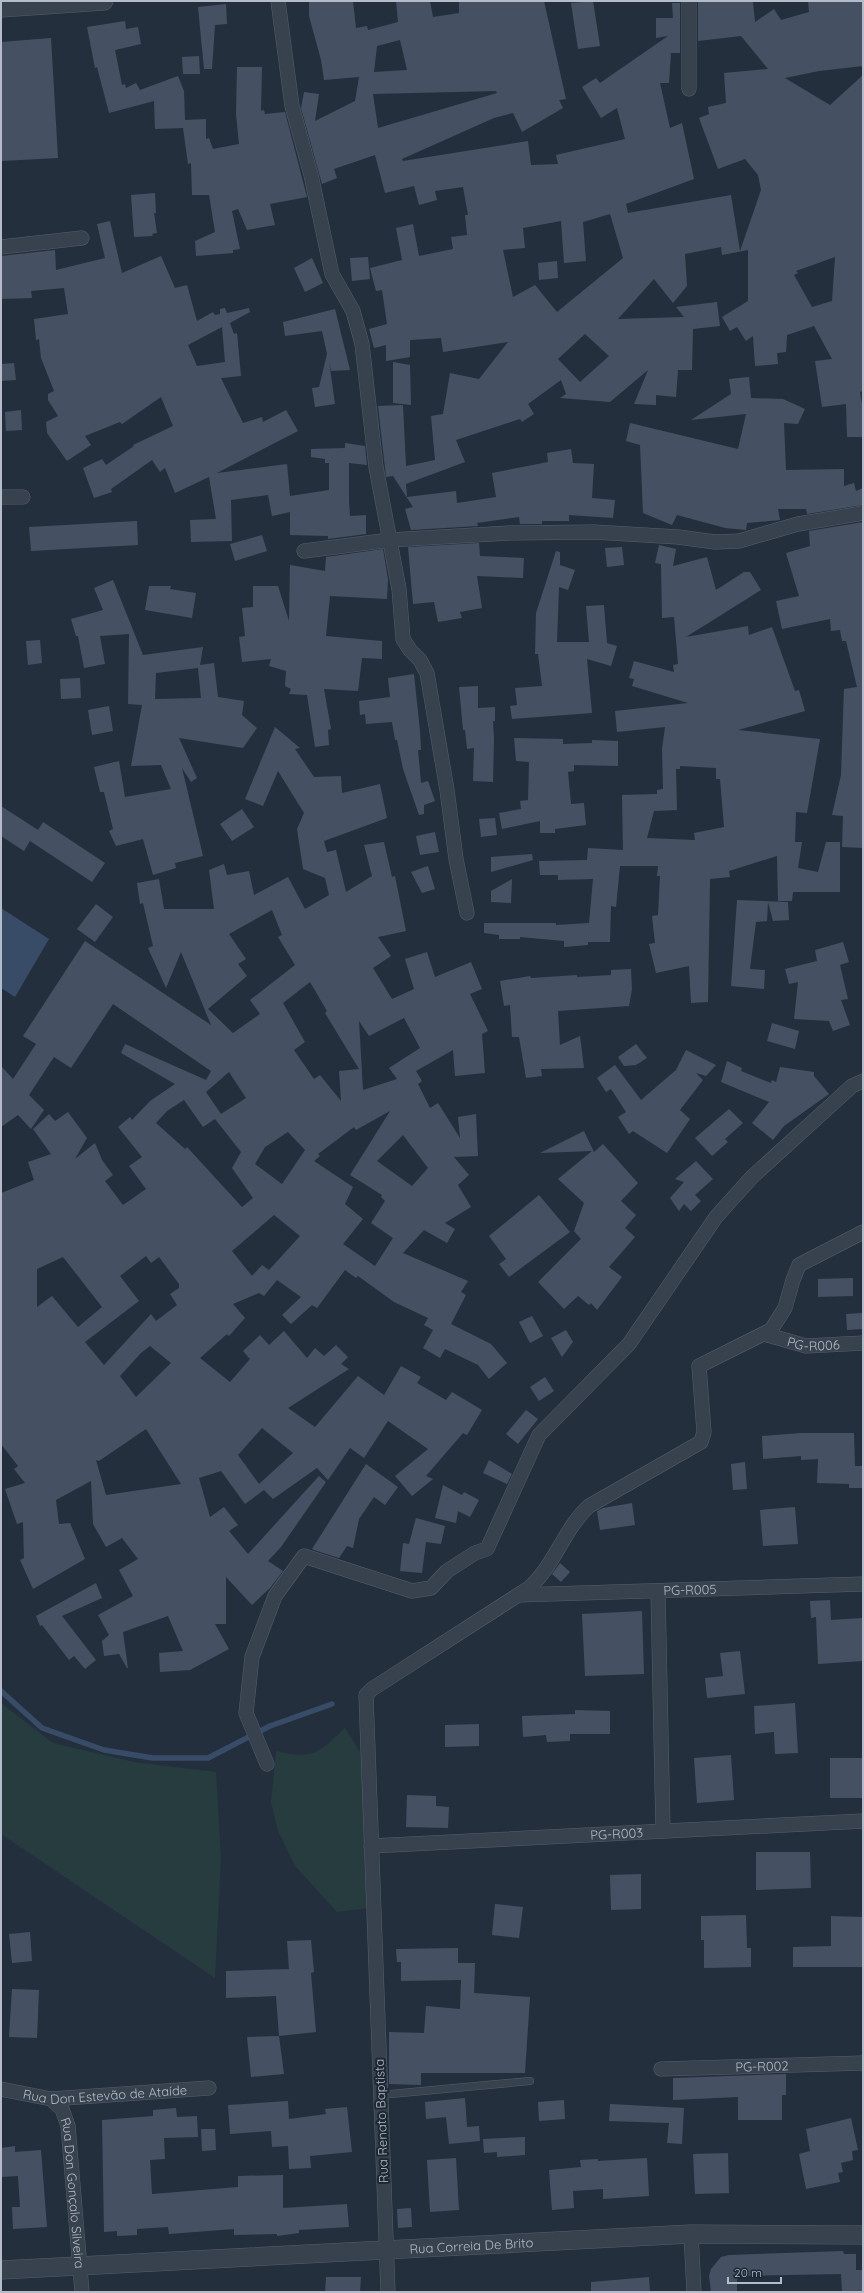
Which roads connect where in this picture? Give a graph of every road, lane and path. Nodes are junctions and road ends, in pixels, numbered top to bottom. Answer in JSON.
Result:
{"nodes":[{"id":1,"x":104,"y":1,"type":"edge"},
{"id":2,"x":278,"y":1,"type":"edge"},
{"id":3,"x":689,"y":1,"type":"edge"},
{"id":4,"x":1,"y":8,"type":"edge"},
{"id":5,"x":689,"y":89,"type":"dead end"},
{"id":6,"x":82,"y":238,"type":"dead end"},
{"id":7,"x":1,"y":247,"type":"edge"},
{"id":8,"x":1,"y":497,"type":"edge"},
{"id":9,"x":23,"y":497,"type":"dead end"},
{"id":10,"x":863,"y":513,"type":"edge"},
{"id":11,"x":390,"y":540,"type":"junction"},
{"id":12,"x":304,"y":551,"type":"dead end"},
{"id":13,"x":467,"y":913,"type":"dead end"},
{"id":14,"x":863,"y":1081,"type":"edge"},
{"id":15,"x":863,"y":1232,"type":"edge"},
{"id":16,"x":764,"y":1334,"type":"junction"},
{"id":17,"x":863,"y":1343,"type":"edge"},
{"id":18,"x":863,"y":1584,"type":"edge"},
{"id":19,"x":658,"y":1591,"type":"junction"},
{"id":20,"x":518,"y":1595,"type":"junction"},
{"id":21,"x":267,"y":1764,"type":"dead end"},
{"id":22,"x":863,"y":1821,"type":"edge"},
{"id":23,"x":664,"y":1831,"type":"junction"},
{"id":24,"x":371,"y":1846,"type":"junction"},
{"id":25,"x":863,"y":2062,"type":"edge"},
{"id":26,"x":661,"y":2069,"type":"dead end"},
{"id":27,"x":530,"y":2081,"type":"dead end"},
{"id":28,"x":209,"y":2088,"type":"dead end"},
{"id":29,"x":1,"y":2089,"type":"edge"},
{"id":30,"x":380,"y":2095,"type":"junction"},
{"id":31,"x":51,"y":2100,"type":"junction"},
{"id":32,"x":691,"y":2234,"type":"junction"},
{"id":33,"x":863,"y":2235,"type":"edge"},
{"id":34,"x":386,"y":2252,"type":"junction"},
{"id":35,"x":81,"y":2266,"type":"junction"},
{"id":36,"x":1,"y":2270,"type":"edge"},
{"id":37,"x":82,"y":2292,"type":"edge"},
{"id":38,"x":388,"y":2292,"type":"edge"},
{"id":39,"x":694,"y":2292,"type":"edge"}],
"edges":[{"from":1,"to":4,"type":"street"},
{"from":2,"to":11,"type":"street"},
{"from":3,"to":5,"type":"street"},
{"from":6,"to":7,"type":"street"},
{"from":8,"to":9,"type":"street"},
{"from":10,"to":11,"type":"street"},
{"from":11,"to":12,"type":"street"},
{"from":11,"to":13,"type":"street"},
{"from":14,"to":21,"type":"street"},
{"from":15,"to":16,"type":"street"},
{"from":16,"to":17,"type":"street","name":"PG-R006"},
{"from":16,"to":20,"type":"street"},
{"from":18,"to":19,"type":"street","name":"PG-R005"},
{"from":19,"to":20,"type":"street","name":"PG-R005"},
{"from":19,"to":23,"type":"street"},
{"from":20,"to":24,"type":"street","name":"Rua Renato Baptista"},
{"from":22,"to":23,"type":"street","name":"PG-R003"},
{"from":23,"to":24,"type":"street","name":"PG-R003"},
{"from":24,"to":30,"type":"street","name":"Rua Renato Baptista"},
{"from":25,"to":26,"type":"street","name":"PG-R002"},
{"from":27,"to":30,"type":"lane"},
{"from":28,"to":31,"type":"street","name":"Rua Don Estevão de Ataíde"},
{"from":29,"to":31,"type":"street","name":"Rua Don Estevão de Ataíde"},
{"from":30,"to":34,"type":"street","name":"Rua Renato Baptista"},
{"from":31,"to":35,"type":"street","name":"Rua Don Gonçalo Silveira"},
{"from":32,"to":33,"type":"street","name":"Rua Correia De Brito"},
{"from":32,"to":34,"type":"street","name":"Rua Correia De Brito"},
{"from":32,"to":39,"type":"street"},
{"from":34,"to":35,"type":"street","name":"Rua Correia De Brito"},
{"from":34,"to":38,"type":"street","name":"Rua Renato Baptista"},
{"from":35,"to":36,"type":"street","name":"Rua Correia De Brito"},
{"from":35,"to":37,"type":"street","name":"Rua Don Gonçalo Silveira"}]}
